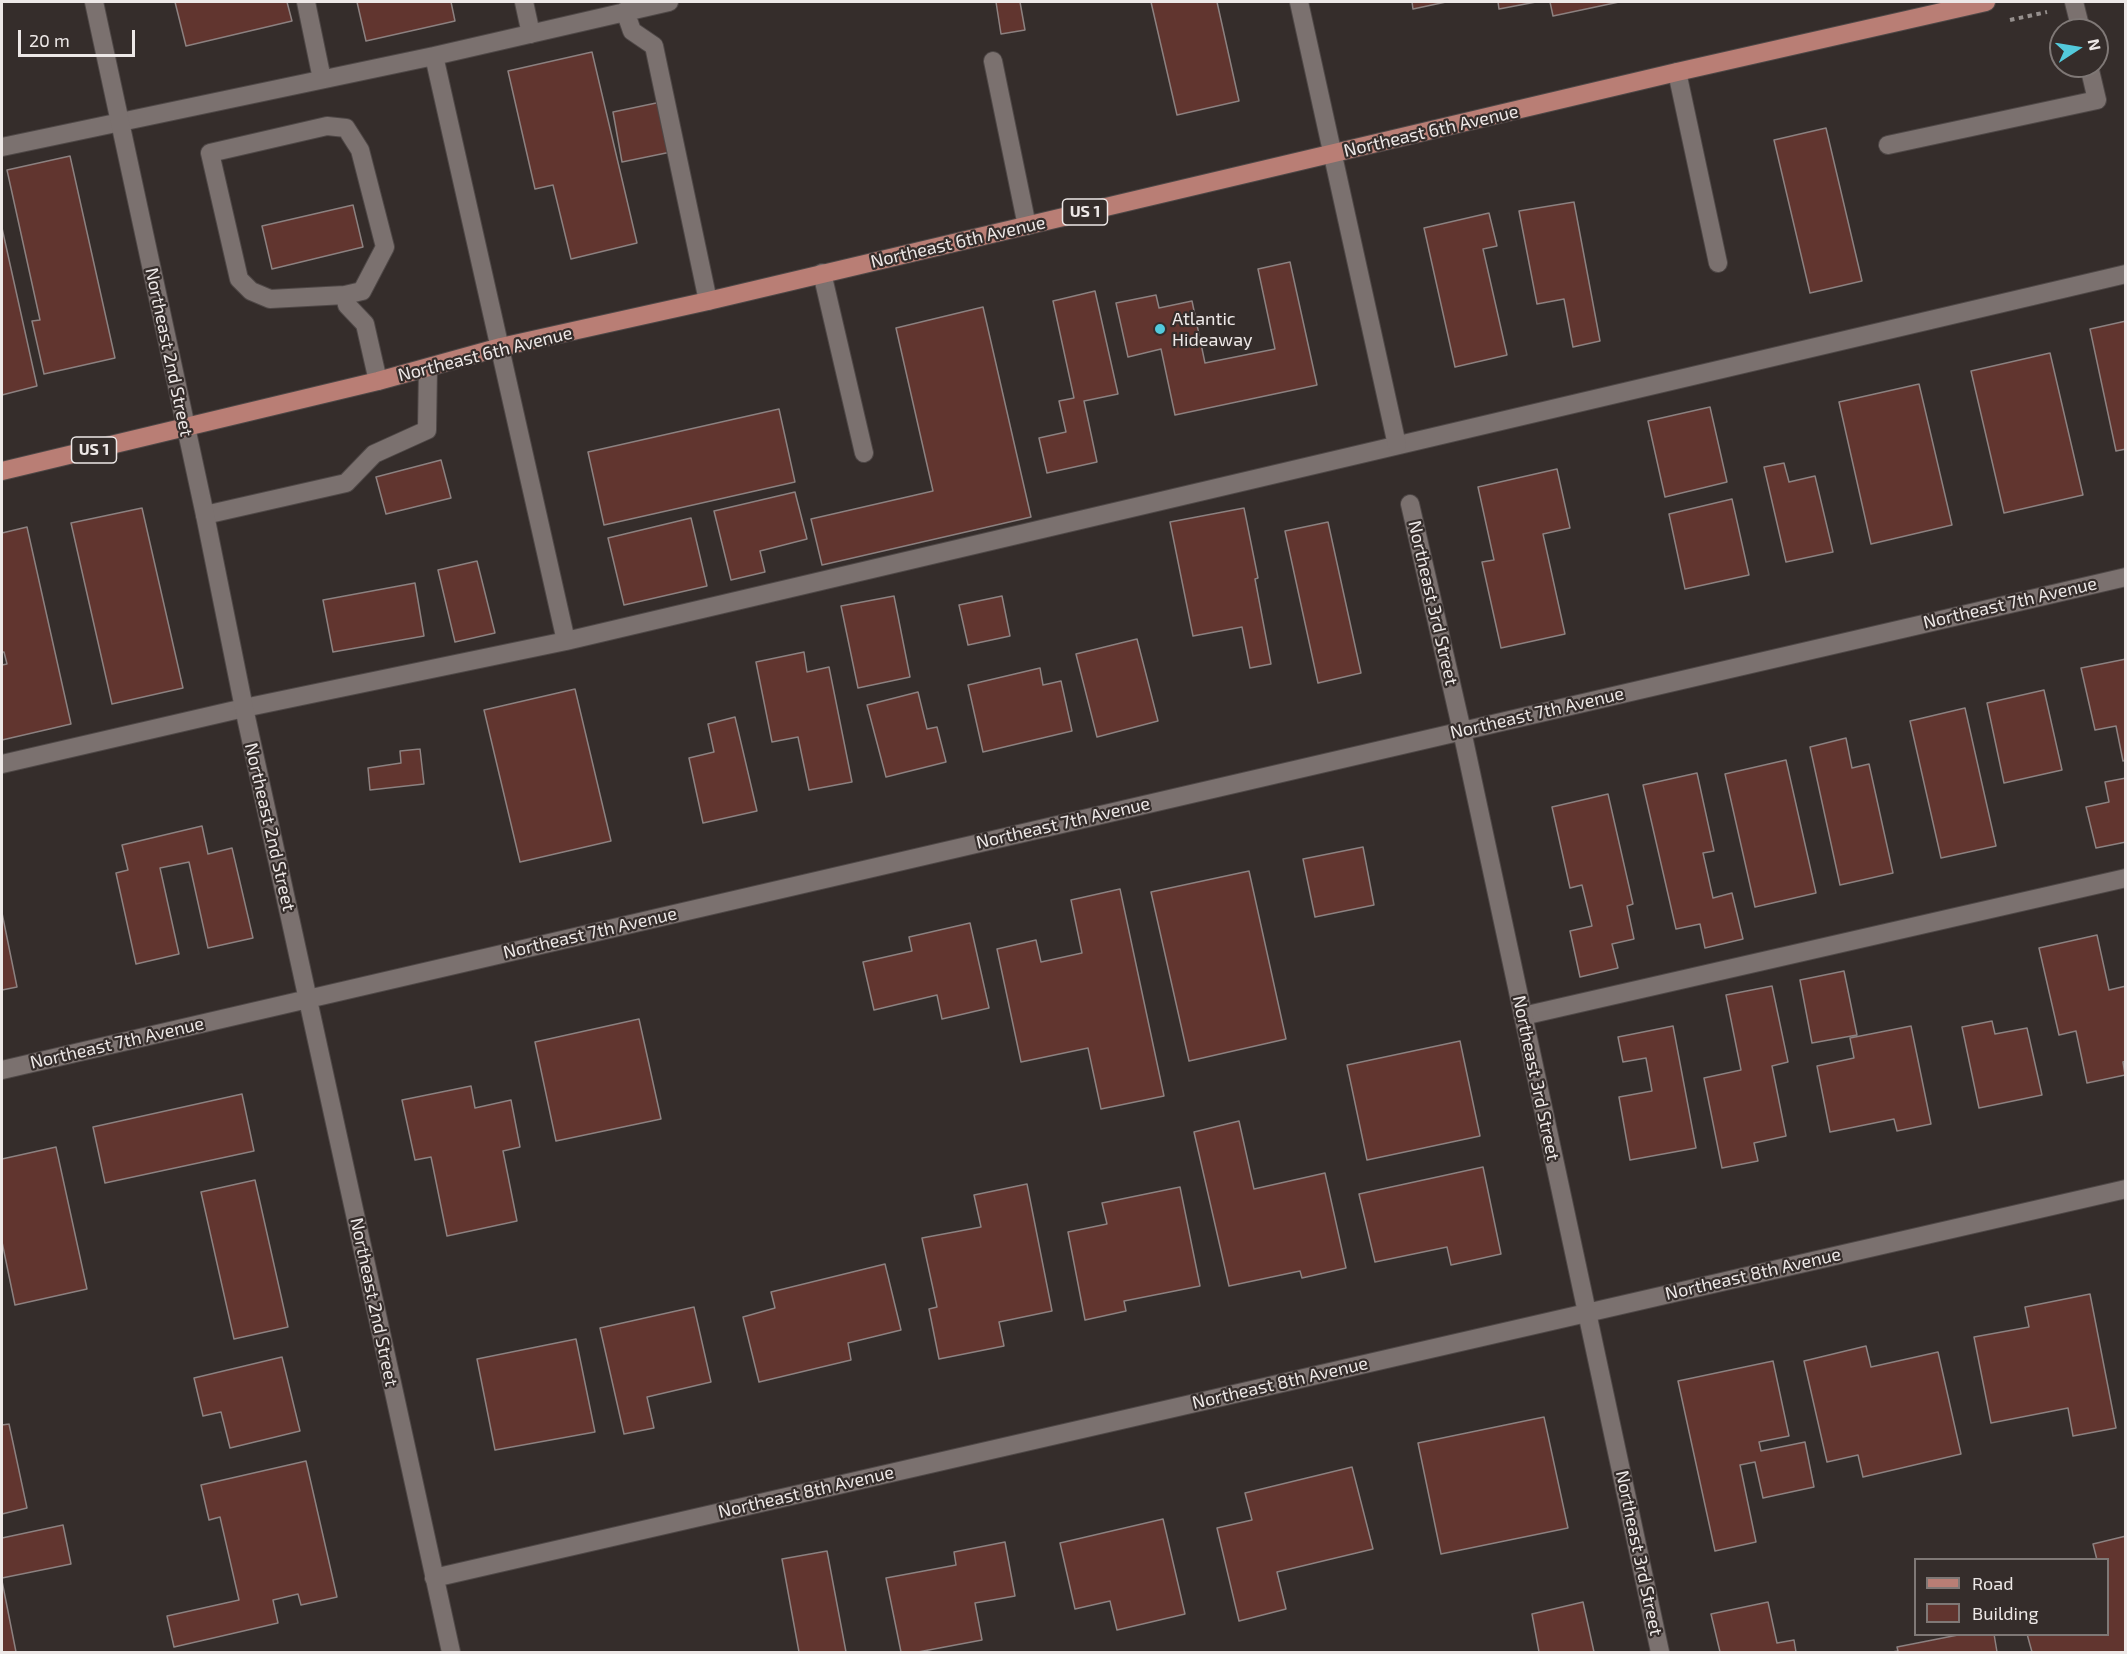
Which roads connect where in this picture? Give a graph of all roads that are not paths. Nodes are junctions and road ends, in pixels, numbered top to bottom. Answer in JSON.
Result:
{"nodes":[{"id":1,"x":94,"y":2,"type":"edge"},
{"id":2,"x":306,"y":2,"type":"edge"},
{"id":3,"x":524,"y":2,"type":"edge"},
{"id":4,"x":669,"y":2,"type":"edge"},
{"id":5,"x":1299,"y":2,"type":"edge"},
{"id":6,"x":1986,"y":2,"type":"edge"},
{"id":7,"x":2074,"y":2,"type":"edge"},
{"id":8,"x":625,"y":11,"type":"junction"},
{"id":9,"x":2078,"y":18,"type":"edge"},
{"id":10,"x":531,"y":34,"type":"junction"},
{"id":11,"x":434,"y":56,"type":"junction"},
{"id":12,"x":993,"y":61,"type":"dead end"},
{"id":13,"x":1677,"y":72,"type":"junction"},
{"id":14,"x":2092,"y":78,"type":"edge"},
{"id":15,"x":322,"y":79,"type":"junction"},
{"id":16,"x":119,"y":121,"type":"junction"},
{"id":17,"x":1888,"y":145,"type":"dead end"},
{"id":18,"x":2,"y":147,"type":"edge"},
{"id":19,"x":1332,"y":154,"type":"junction"},
{"id":20,"x":1027,"y":226,"type":"junction"},
{"id":21,"x":1718,"y":263,"type":"dead end"},
{"id":22,"x":822,"y":273,"type":"junction"},
{"id":23,"x":2126,"y":274,"type":"edge"},
{"id":24,"x":345,"y":295,"type":"junction"},
{"id":25,"x":708,"y":301,"type":"junction"},
{"id":26,"x":501,"y":347,"type":"junction"},
{"id":27,"x":428,"y":368,"type":"junction"},
{"id":28,"x":378,"y":381,"type":"junction"},
{"id":29,"x":186,"y":429,"type":"junction"},
{"id":30,"x":1397,"y":445,"type":"junction"},
{"id":31,"x":864,"y":453,"type":"dead end"},
{"id":32,"x":2,"y":471,"type":"edge"},
{"id":33,"x":1410,"y":504,"type":"dead end"},
{"id":34,"x":205,"y":515,"type":"junction"},
{"id":35,"x":2126,"y":577,"type":"edge"},
{"id":36,"x":566,"y":641,"type":"junction"},
{"id":37,"x":244,"y":708,"type":"junction"},
{"id":38,"x":1462,"y":731,"type":"junction"},
{"id":39,"x":2,"y":764,"type":"edge"},
{"id":40,"x":2126,"y":878,"type":"edge"},
{"id":41,"x":308,"y":999,"type":"junction"},
{"id":42,"x":1523,"y":1016,"type":"junction"},
{"id":43,"x":2,"y":1070,"type":"edge"},
{"id":44,"x":2126,"y":1189,"type":"edge"},
{"id":45,"x":1587,"y":1312,"type":"junction"},
{"id":46,"x":434,"y":1578,"type":"junction"},
{"id":47,"x":451,"y":1653,"type":"edge"},
{"id":48,"x":1660,"y":1653,"type":"edge"}],
"edges":[{"from":1,"to":16,"type":"street","name":"Northeast 2nd Street"},
{"from":2,"to":15,"type":"street"},
{"from":3,"to":10,"type":"street"},
{"from":4,"to":8,"type":"street"},
{"from":5,"to":19,"type":"street"},
{"from":6,"to":13,"type":"main road","name":"Northeast 6th Avenue","number":"US 1"},
{"from":7,"to":9,"type":"street"},
{"from":8,"to":10,"type":"street"},
{"from":8,"to":25,"type":"street"},
{"from":10,"to":11,"type":"street"},
{"from":11,"to":15,"type":"street"},
{"from":11,"to":26,"type":"street"},
{"from":12,"to":20,"type":"street"},
{"from":13,"to":19,"type":"main road","name":"Northeast 6th Avenue","number":"US 1"},
{"from":13,"to":21,"type":"street"},
{"from":14,"to":17,"type":"street"},
{"from":15,"to":16,"type":"street"},
{"from":16,"to":18,"type":"street"},
{"from":16,"to":29,"type":"street","name":"Northeast 2nd Street"},
{"from":19,"to":20,"type":"main road","name":"Northeast 6th Avenue","number":"US 1"},
{"from":19,"to":30,"type":"street"},
{"from":20,"to":22,"type":"main road","name":"Northeast 6th Avenue","number":"US 1"},
{"from":22,"to":25,"type":"main road","name":"Northeast 6th Avenue","number":"US 1"},
{"from":22,"to":31,"type":"street"},
{"from":23,"to":30,"type":"street"},
{"from":24,"to":24,"type":"street"},
{"from":24,"to":28,"type":"street"},
{"from":25,"to":26,"type":"main road","name":"Northeast 6th Avenue","number":"US 1"},
{"from":26,"to":27,"type":"main road","name":"Northeast 6th Avenue","number":"US 1"},
{"from":26,"to":36,"type":"street"},
{"from":27,"to":28,"type":"main road","name":"Northeast 6th Avenue","number":"US 1"},
{"from":27,"to":34,"type":"street"},
{"from":28,"to":29,"type":"main road","name":"Northeast 6th Avenue","number":"US 1"},
{"from":29,"to":32,"type":"main road","name":"Northeast 6th Avenue","number":"US 1"},
{"from":29,"to":34,"type":"street","name":"Northeast 2nd Street"},
{"from":30,"to":36,"type":"street"},
{"from":33,"to":38,"type":"street","name":"Northeast 3rd Street"},
{"from":34,"to":37,"type":"street","name":"Northeast 2nd Street"},
{"from":35,"to":38,"type":"street","name":"Northeast 7th Avenue"},
{"from":36,"to":37,"type":"street"},
{"from":37,"to":39,"type":"street"},
{"from":37,"to":41,"type":"street","name":"Northeast 2nd Street"},
{"from":38,"to":41,"type":"street","name":"Northeast 7th Avenue"},
{"from":38,"to":42,"type":"street","name":"Northeast 3rd Street"},
{"from":40,"to":42,"type":"street"},
{"from":41,"to":43,"type":"street","name":"Northeast 7th Avenue"},
{"from":41,"to":46,"type":"street","name":"Northeast 2nd Street"},
{"from":42,"to":45,"type":"street","name":"Northeast 3rd Street"},
{"from":44,"to":45,"type":"street","name":"Northeast 8th Avenue"},
{"from":45,"to":46,"type":"street","name":"Northeast 8th Avenue"},
{"from":45,"to":48,"type":"street","name":"Northeast 3rd Street"},
{"from":46,"to":47,"type":"street","name":"Northeast 2nd Street"}]}
